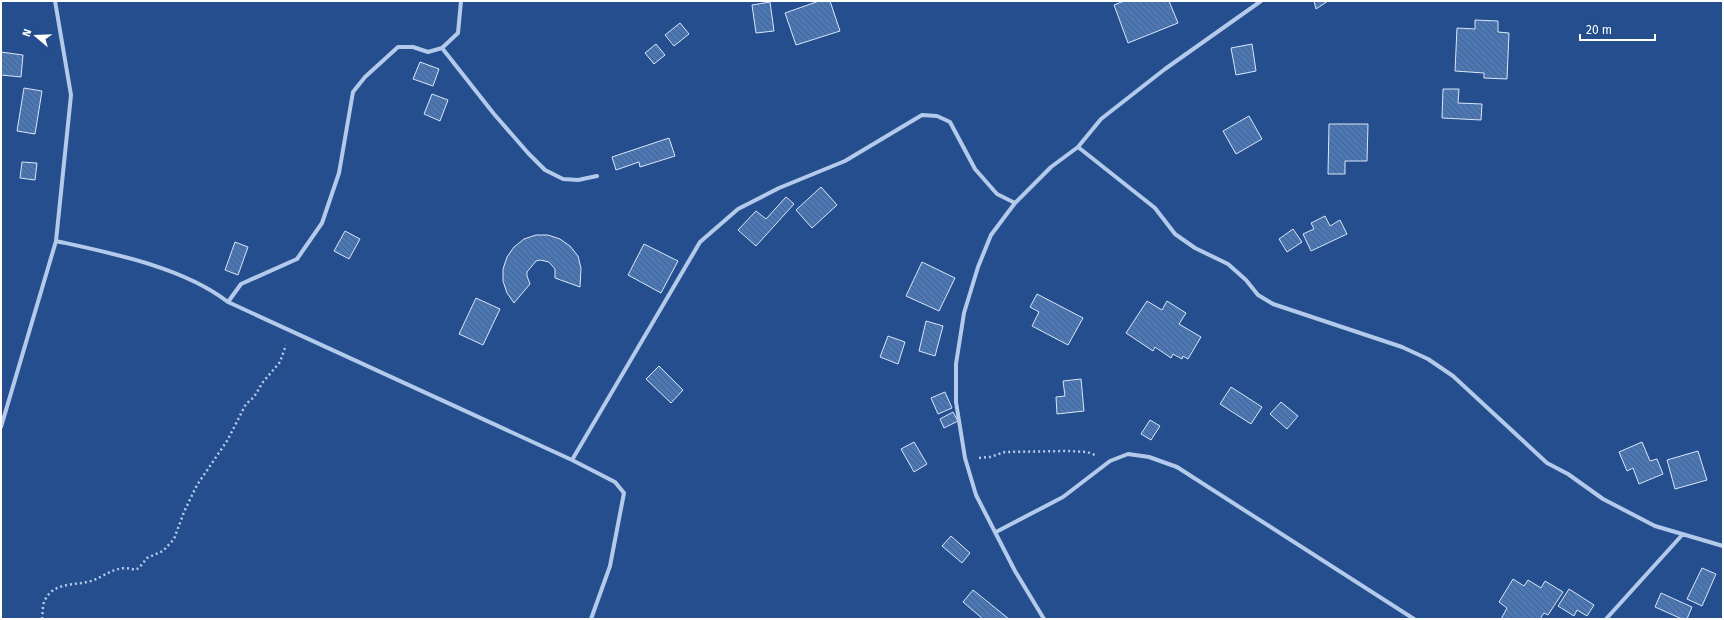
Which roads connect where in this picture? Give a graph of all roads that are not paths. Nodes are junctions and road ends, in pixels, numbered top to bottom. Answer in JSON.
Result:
{"nodes":[{"id":1,"x":55,"y":1,"type":"edge"},
{"id":2,"x":461,"y":1,"type":"edge"},
{"id":3,"x":1261,"y":1,"type":"edge"},
{"id":4,"x":442,"y":48,"type":"junction"},
{"id":5,"x":1078,"y":147,"type":"junction"},
{"id":6,"x":597,"y":176,"type":"dead end"},
{"id":7,"x":1015,"y":203,"type":"junction"},
{"id":8,"x":56,"y":240,"type":"junction"},
{"id":9,"x":228,"y":302,"type":"junction"},
{"id":10,"x":1,"y":427,"type":"edge"},
{"id":11,"x":572,"y":460,"type":"junction"},
{"id":12,"x":996,"y":532,"type":"junction"},
{"id":13,"x":1683,"y":534,"type":"junction"},
{"id":14,"x":1723,"y":546,"type":"edge"},
{"id":15,"x":591,"y":619,"type":"edge"},
{"id":16,"x":1044,"y":619,"type":"edge"},
{"id":17,"x":1414,"y":619,"type":"edge"},
{"id":18,"x":1606,"y":619,"type":"edge"}],
"edges":[{"from":1,"to":8,"type":"street"},
{"from":2,"to":4,"type":"street"},
{"from":3,"to":5,"type":"street"},
{"from":4,"to":6,"type":"street"},
{"from":4,"to":9,"type":"street"},
{"from":5,"to":7,"type":"street"},
{"from":5,"to":13,"type":"street"},
{"from":7,"to":11,"type":"street"},
{"from":7,"to":12,"type":"street"},
{"from":8,"to":9,"type":"street"},
{"from":8,"to":10,"type":"street"},
{"from":9,"to":11,"type":"street"},
{"from":11,"to":15,"type":"street"},
{"from":12,"to":16,"type":"street"},
{"from":12,"to":17,"type":"street"},
{"from":13,"to":14,"type":"street"},
{"from":13,"to":18,"type":"street"}]}
